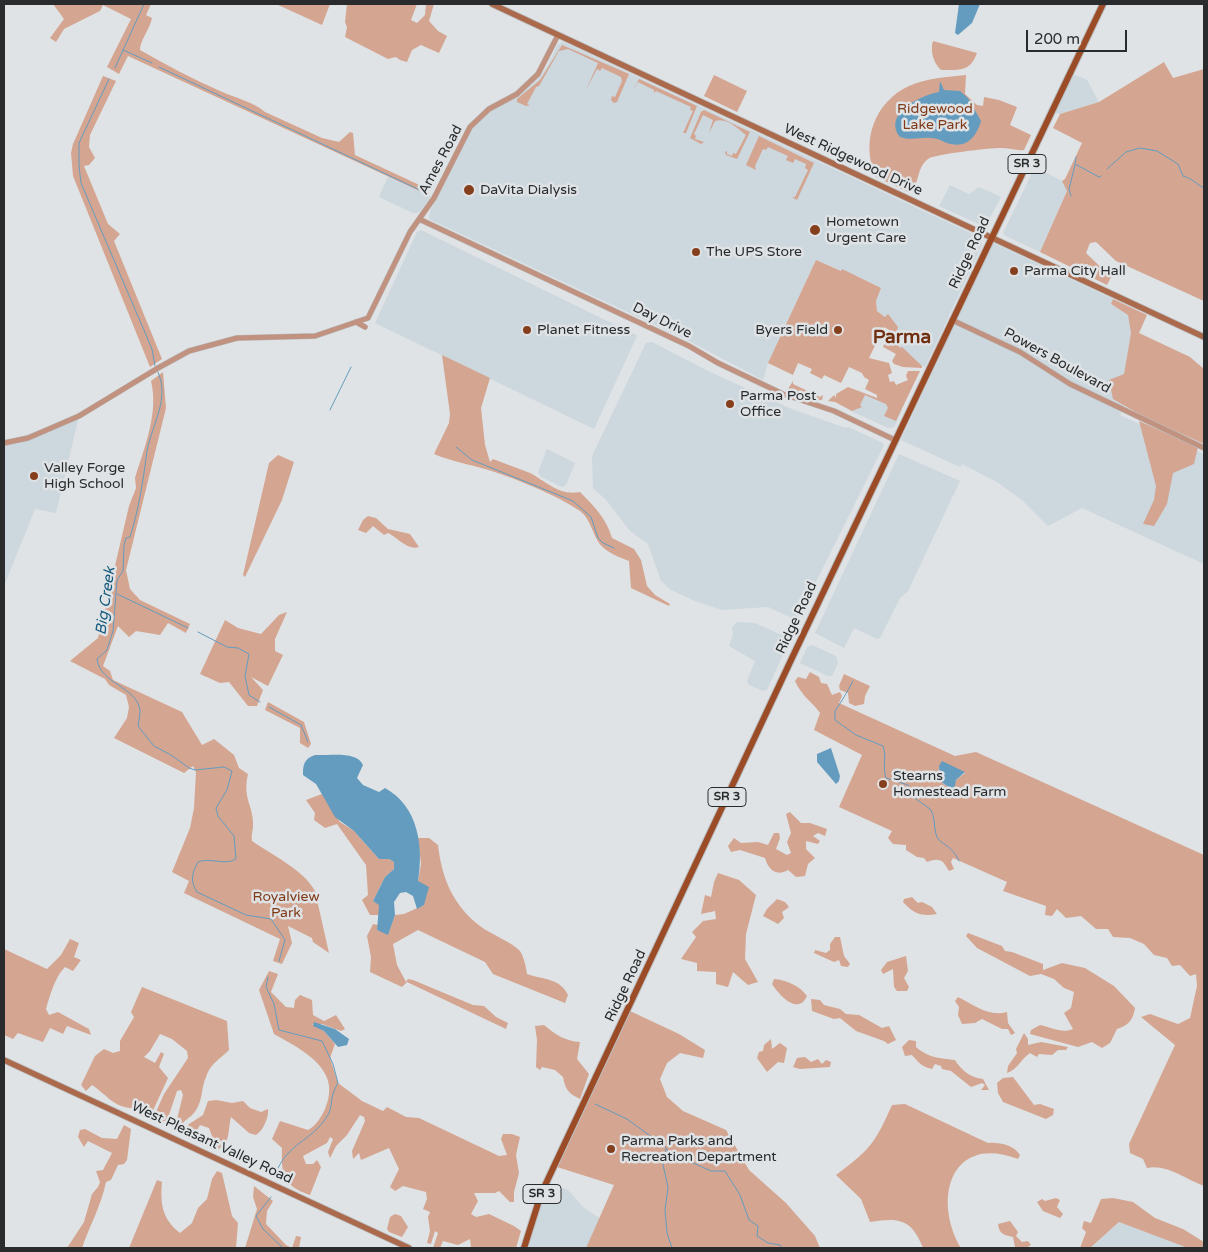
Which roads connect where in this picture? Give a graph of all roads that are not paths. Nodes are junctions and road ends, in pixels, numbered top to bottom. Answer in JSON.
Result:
{"nodes":[{"id":1,"x":492,"y":4,"type":"edge"},
{"id":2,"x":1102,"y":4,"type":"edge"},
{"id":3,"x":558,"y":35,"type":"junction"},
{"id":4,"x":419,"y":219,"type":"junction"},
{"id":5,"x":991,"y":237,"type":"junction"},
{"id":6,"x":952,"y":320,"type":"junction"},
{"id":7,"x":356,"y":322,"type":"junction"},
{"id":8,"x":365,"y":327,"type":"dead end"},
{"id":9,"x":1204,"y":337,"type":"edge"},
{"id":10,"x":895,"y":440,"type":"junction"},
{"id":11,"x":4,"y":443,"type":"edge"},
{"id":12,"x":1204,"y":448,"type":"edge"},
{"id":13,"x":4,"y":1060,"type":"edge"},
{"id":14,"x":409,"y":1248,"type":"edge"},
{"id":15,"x":524,"y":1248,"type":"edge"}],
"edges":[{"from":1,"to":3,"type":"main road","name":"West Ridgewood Drive"},
{"from":2,"to":5,"type":"main road","name":"Ridge Road","number":"SR 3"},
{"from":3,"to":4,"type":"street","name":"Ames Road"},
{"from":3,"to":5,"type":"main road","name":"West Ridgewood Drive"},
{"from":4,"to":7,"type":"street","name":"Ames Road"},
{"from":4,"to":10,"type":"street","name":"Day Drive"},
{"from":5,"to":6,"type":"main road","name":"Ridge Road","number":"SR 3"},
{"from":5,"to":9,"type":"main road","name":"West Ridgewood Drive"},
{"from":6,"to":10,"type":"main road","name":"Ridge Road","number":"SR 3"},
{"from":6,"to":12,"type":"street","name":"Powers Boulevard"},
{"from":7,"to":8,"type":"street"},
{"from":7,"to":11,"type":"street"},
{"from":10,"to":15,"type":"main road","name":"Ridge Road","number":"SR 3"},
{"from":13,"to":14,"type":"main road","name":"West Pleasant Valley Road"}]}
